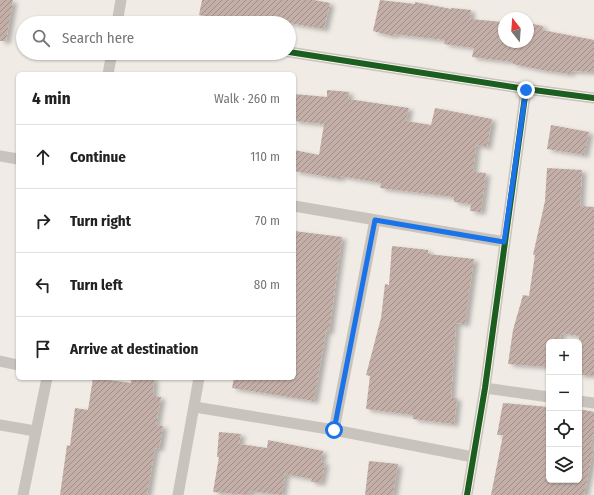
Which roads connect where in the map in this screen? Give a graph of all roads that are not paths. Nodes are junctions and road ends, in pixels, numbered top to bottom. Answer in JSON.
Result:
{"nodes":[{"id":1,"x":121,"y":0,"type":"edge"},
{"id":2,"x":118,"y":16,"type":"edge"},
{"id":3,"x":296,"y":53,"type":"edge"},
{"id":4,"x":111,"y":60,"type":"edge"},
{"id":5,"x":108,"y":72,"type":"edge"},
{"id":6,"x":526,"y":90,"type":"junction"},
{"id":7,"x":594,"y":98,"type":"edge"},
{"id":8,"x":0,"y":156,"type":"edge"},
{"id":9,"x":16,"y":159,"type":"edge"},
{"id":10,"x":296,"y":206,"type":"edge"},
{"id":11,"x":375,"y":220,"type":"junction"},
{"id":12,"x":504,"y":242,"type":"junction"},
{"id":13,"x":0,"y":361,"type":"edge"},
{"id":14,"x":16,"y":365,"type":"edge"},
{"id":15,"x":47,"y":380,"type":"edge"},
{"id":16,"x":199,"y":380,"type":"edge"},
{"id":17,"x":485,"y":388,"type":"junction"},
{"id":18,"x":546,"y":397,"type":"edge"},
{"id":19,"x":582,"y":401,"type":"edge"},
{"id":20,"x":594,"y":403,"type":"edge"},
{"id":21,"x":195,"y":407,"type":"junction"},
{"id":22,"x":0,"y":425,"type":"edge"},
{"id":23,"x":334,"y":430,"type":"junction"},
{"id":24,"x":35,"y":431,"type":"junction"},
{"id":25,"x":473,"y":456,"type":"junction"},
{"id":26,"x":23,"y":495,"type":"edge"},
{"id":27,"x":178,"y":495,"type":"edge"},
{"id":28,"x":467,"y":495,"type":"edge"}],
"edges":[{"from":1,"to":2,"type":"street"},
{"from":3,"to":6,"type":"street"},
{"from":4,"to":5,"type":"street"},
{"from":6,"to":7,"type":"street"},
{"from":6,"to":12,"type":"street"},
{"from":8,"to":9,"type":"street"},
{"from":10,"to":11,"type":"street"},
{"from":11,"to":12,"type":"street"},
{"from":11,"to":23,"type":"street"},
{"from":12,"to":17,"type":"street"},
{"from":13,"to":14,"type":"street"},
{"from":15,"to":24,"type":"street"},
{"from":16,"to":21,"type":"street"},
{"from":17,"to":18,"type":"street"},
{"from":17,"to":25,"type":"street"},
{"from":19,"to":20,"type":"street"},
{"from":21,"to":23,"type":"street"},
{"from":21,"to":27,"type":"street"},
{"from":22,"to":24,"type":"street"},
{"from":23,"to":25,"type":"street"},
{"from":24,"to":26,"type":"street"},
{"from":25,"to":28,"type":"street"}]}
